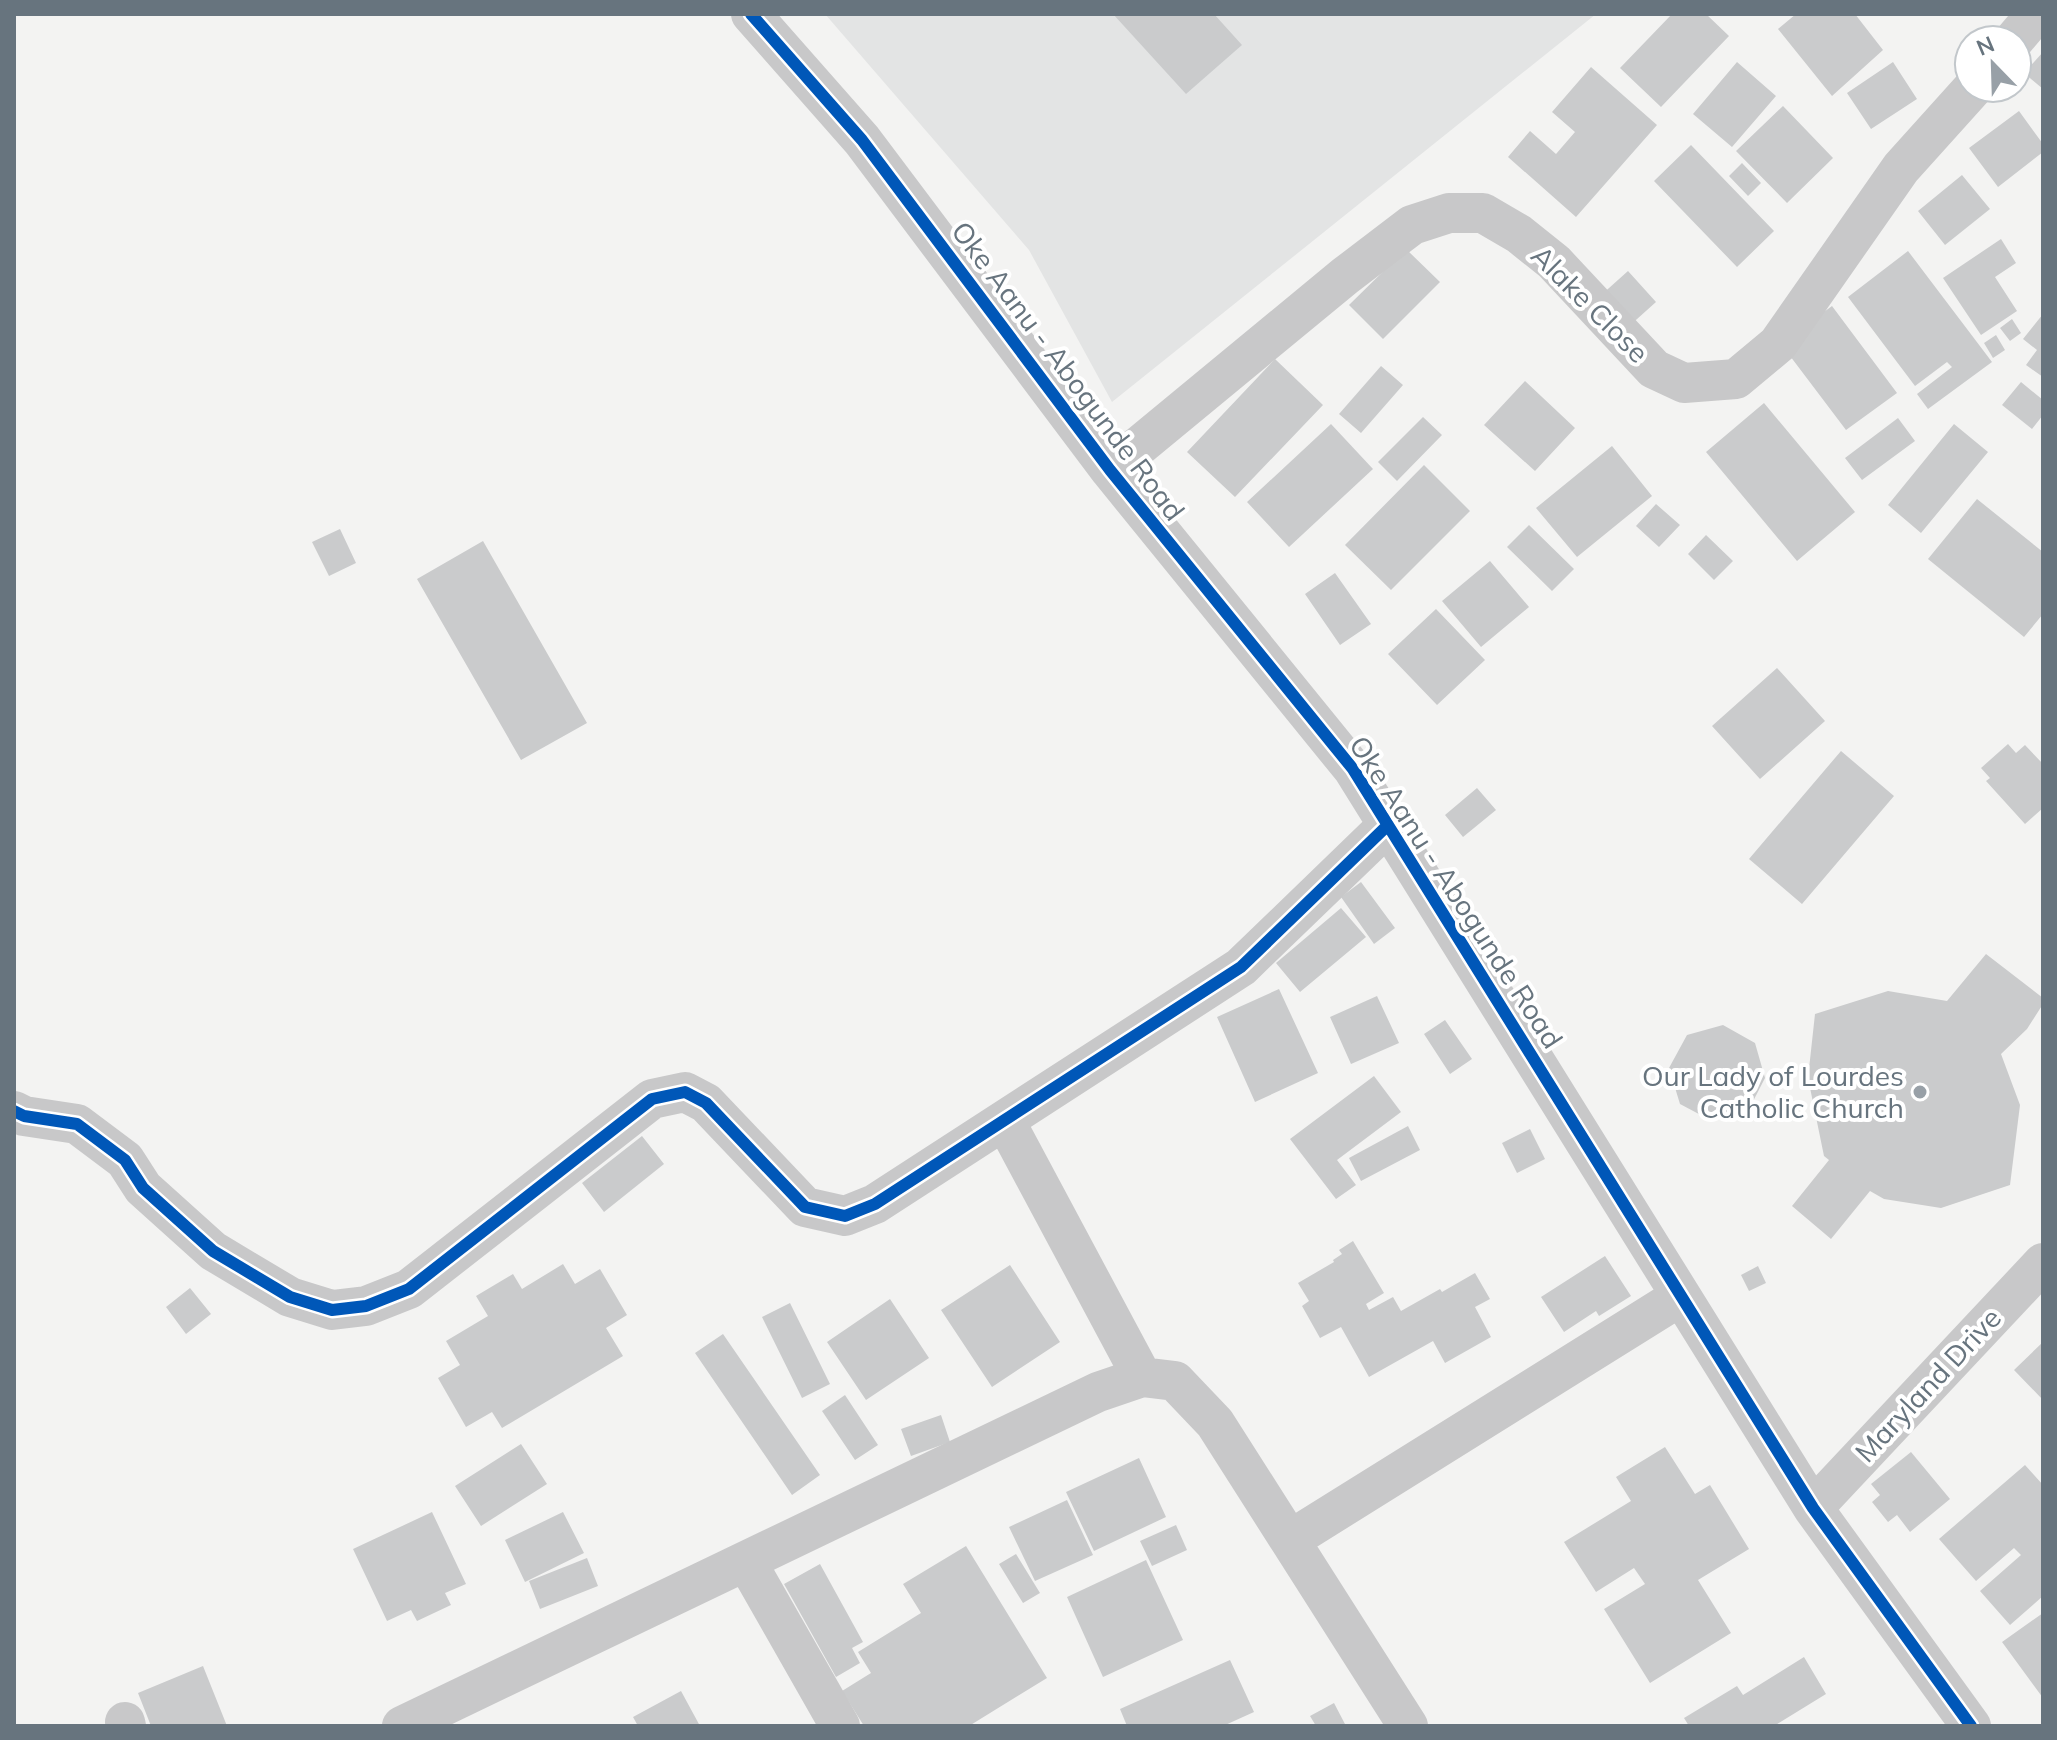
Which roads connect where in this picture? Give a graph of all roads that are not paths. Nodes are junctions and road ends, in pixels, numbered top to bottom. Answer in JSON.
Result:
{"nodes":[{"id":1,"x":751,"y":14,"type":"edge"},
{"id":2,"x":1959,"y":104,"type":"edge"},
{"id":3,"x":1110,"y":470,"type":"junction"},
{"id":4,"x":1388,"y":825,"type":"junction"},
{"id":5,"x":14,"y":1111,"type":"edge"},
{"id":6,"x":1005,"y":1121,"type":"junction"},
{"id":7,"x":2043,"y":1263,"type":"edge"},
{"id":8,"x":1681,"y":1296,"type":"junction"},
{"id":9,"x":1142,"y":1377,"type":"junction"},
{"id":10,"x":1813,"y":1508,"type":"junction"},
{"id":11,"x":1290,"y":1540,"type":"junction"},
{"id":12,"x":746,"y":1561,"type":"junction"},
{"id":13,"x":456,"y":1715,"type":"edge"},
{"id":14,"x":402,"y":1726,"type":"edge"},
{"id":15,"x":840,"y":1726,"type":"edge"},
{"id":16,"x":1408,"y":1726,"type":"edge"},
{"id":17,"x":1971,"y":1726,"type":"edge"}],
"edges":[{"from":1,"to":3,"type":"street","name":"Oke Aanu - Abogunde Road"},
{"from":2,"to":3,"type":"street","name":"Alake Close"},
{"from":3,"to":4,"type":"street","name":"Oke Aanu - Abogunde Road"},
{"from":4,"to":6,"type":"street"},
{"from":4,"to":8,"type":"street","name":"Oke Aanu - Abogunde Road"},
{"from":5,"to":6,"type":"street"},
{"from":6,"to":9,"type":"street"},
{"from":7,"to":10,"type":"street","name":"Maryland Drive"},
{"from":8,"to":10,"type":"street","name":"Oke Aanu - Abogunde Road"},
{"from":8,"to":11,"type":"street"},
{"from":9,"to":11,"type":"street"},
{"from":9,"to":12,"type":"street"},
{"from":10,"to":17,"type":"street","name":"Oke Aanu - Abogunde Road"},
{"from":11,"to":16,"type":"street"},
{"from":12,"to":13,"type":"street"},
{"from":12,"to":15,"type":"street"},
{"from":13,"to":14,"type":"street"}]}
